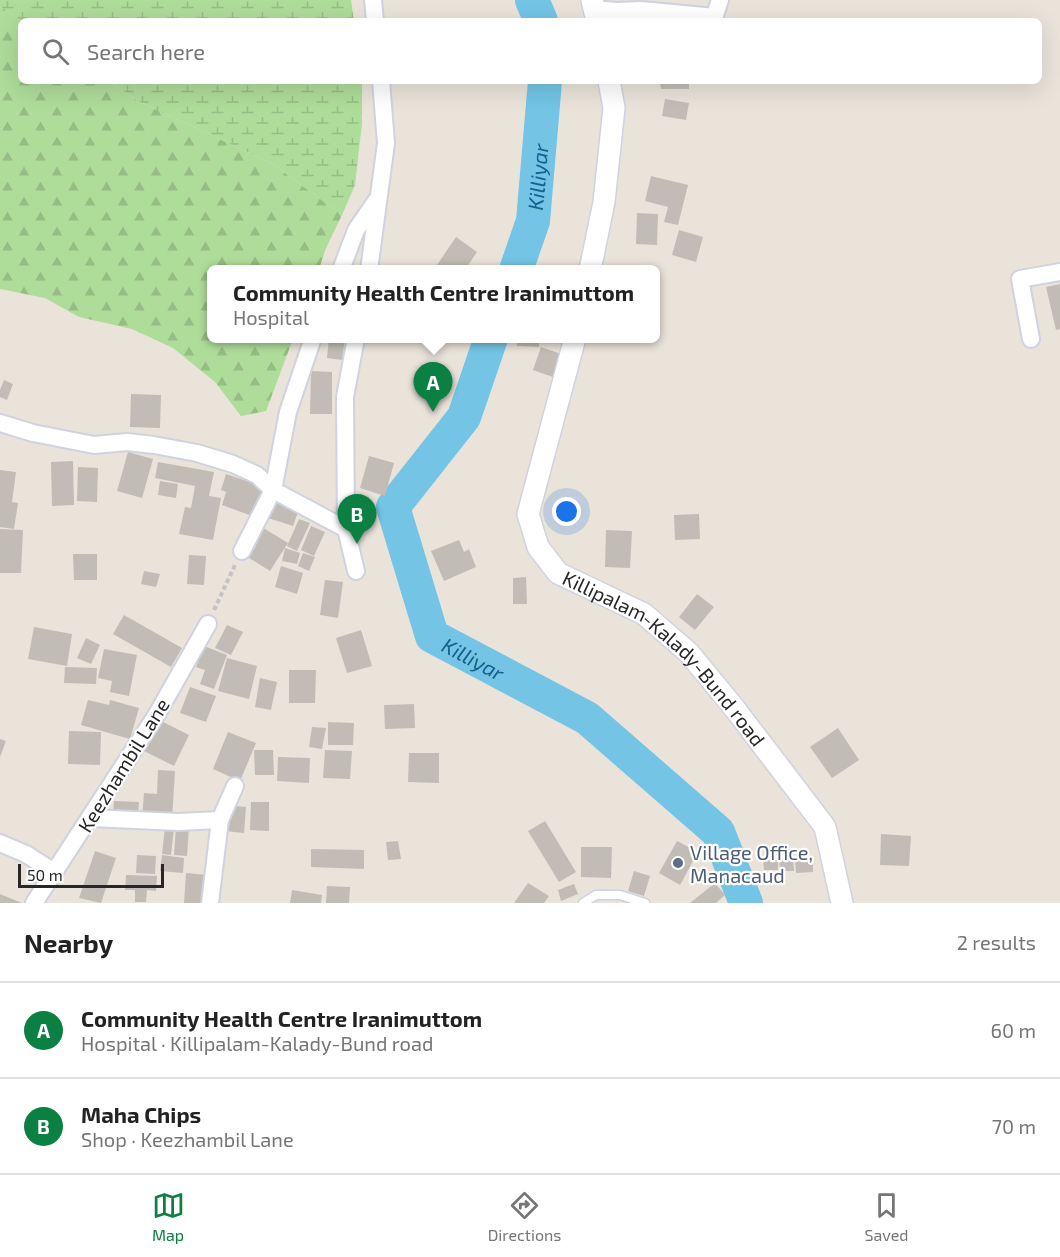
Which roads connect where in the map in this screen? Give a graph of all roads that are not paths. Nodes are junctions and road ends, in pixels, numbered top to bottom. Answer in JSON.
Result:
{"nodes":[{"id":1,"x":374,"y":0,"type":"edge"},
{"id":2,"x":720,"y":0,"type":"edge"},
{"id":3,"x":594,"y":10,"type":"edge"},
{"id":4,"x":375,"y":18,"type":"edge"},
{"id":5,"x":706,"y":18,"type":"edge"},
{"id":6,"x":714,"y":18,"type":"edge"},
{"id":7,"x":381,"y":84,"type":"edge"},
{"id":8,"x":610,"y":84,"type":"edge"},
{"id":9,"x":379,"y":198,"type":"junction"},
{"id":10,"x":342,"y":265,"type":"edge"},
{"id":11,"x":370,"y":265,"type":"edge"},
{"id":12,"x":591,"y":265,"type":"edge"},
{"id":13,"x":1060,"y":272,"type":"edge"},
{"id":14,"x":1031,"y":339,"type":"dead end"},
{"id":15,"x":312,"y":343,"type":"edge"},
{"id":16,"x":355,"y":343,"type":"edge"},
{"id":17,"x":574,"y":343,"type":"edge"},
{"id":18,"x":0,"y":423,"type":"edge"},
{"id":19,"x":273,"y":490,"type":"junction"},
{"id":20,"x":346,"y":529,"type":"junction"},
{"id":21,"x":242,"y":551,"type":"road end"},
{"id":22,"x":356,"y":571,"type":"dead end"},
{"id":23,"x":208,"y":624,"type":"road end"},
{"id":24,"x":235,"y":786,"type":"dead end"},
{"id":25,"x":90,"y":818,"type":"junction"},
{"id":26,"x":220,"y":820,"type":"junction"},
{"id":27,"x":0,"y":843,"type":"edge"},
{"id":28,"x":54,"y":872,"type":"junction"},
{"id":29,"x":34,"y":903,"type":"edge"},
{"id":30,"x":210,"y":903,"type":"edge"},
{"id":31,"x":583,"y":903,"type":"edge"},
{"id":32,"x":645,"y":903,"type":"edge"},
{"id":33,"x":842,"y":903,"type":"edge"}],
"edges":[{"from":1,"to":4,"type":"street"},
{"from":2,"to":6,"type":"street"},
{"from":3,"to":5,"type":"street"},
{"from":7,"to":9,"type":"street"},
{"from":8,"to":12,"type":"street"},
{"from":9,"to":10,"type":"street"},
{"from":9,"to":11,"type":"street"},
{"from":13,"to":14,"type":"street"},
{"from":15,"to":19,"type":"street"},
{"from":16,"to":20,"type":"street"},
{"from":17,"to":33,"type":"street","name":"Killipalam-Kalady-Bund road"},
{"from":18,"to":19,"type":"street"},
{"from":19,"to":20,"type":"street"},
{"from":19,"to":21,"type":"street"},
{"from":20,"to":22,"type":"street"},
{"from":23,"to":25,"type":"street","name":"Keezhambil Lane"},
{"from":24,"to":26,"type":"street"},
{"from":25,"to":26,"type":"street"},
{"from":25,"to":28,"type":"street","name":"Keezhambil Lane"},
{"from":26,"to":30,"type":"street"},
{"from":27,"to":28,"type":"street"},
{"from":28,"to":29,"type":"street","name":"Keezhambil Lane"},
{"from":31,"to":32,"type":"lane"}]}
